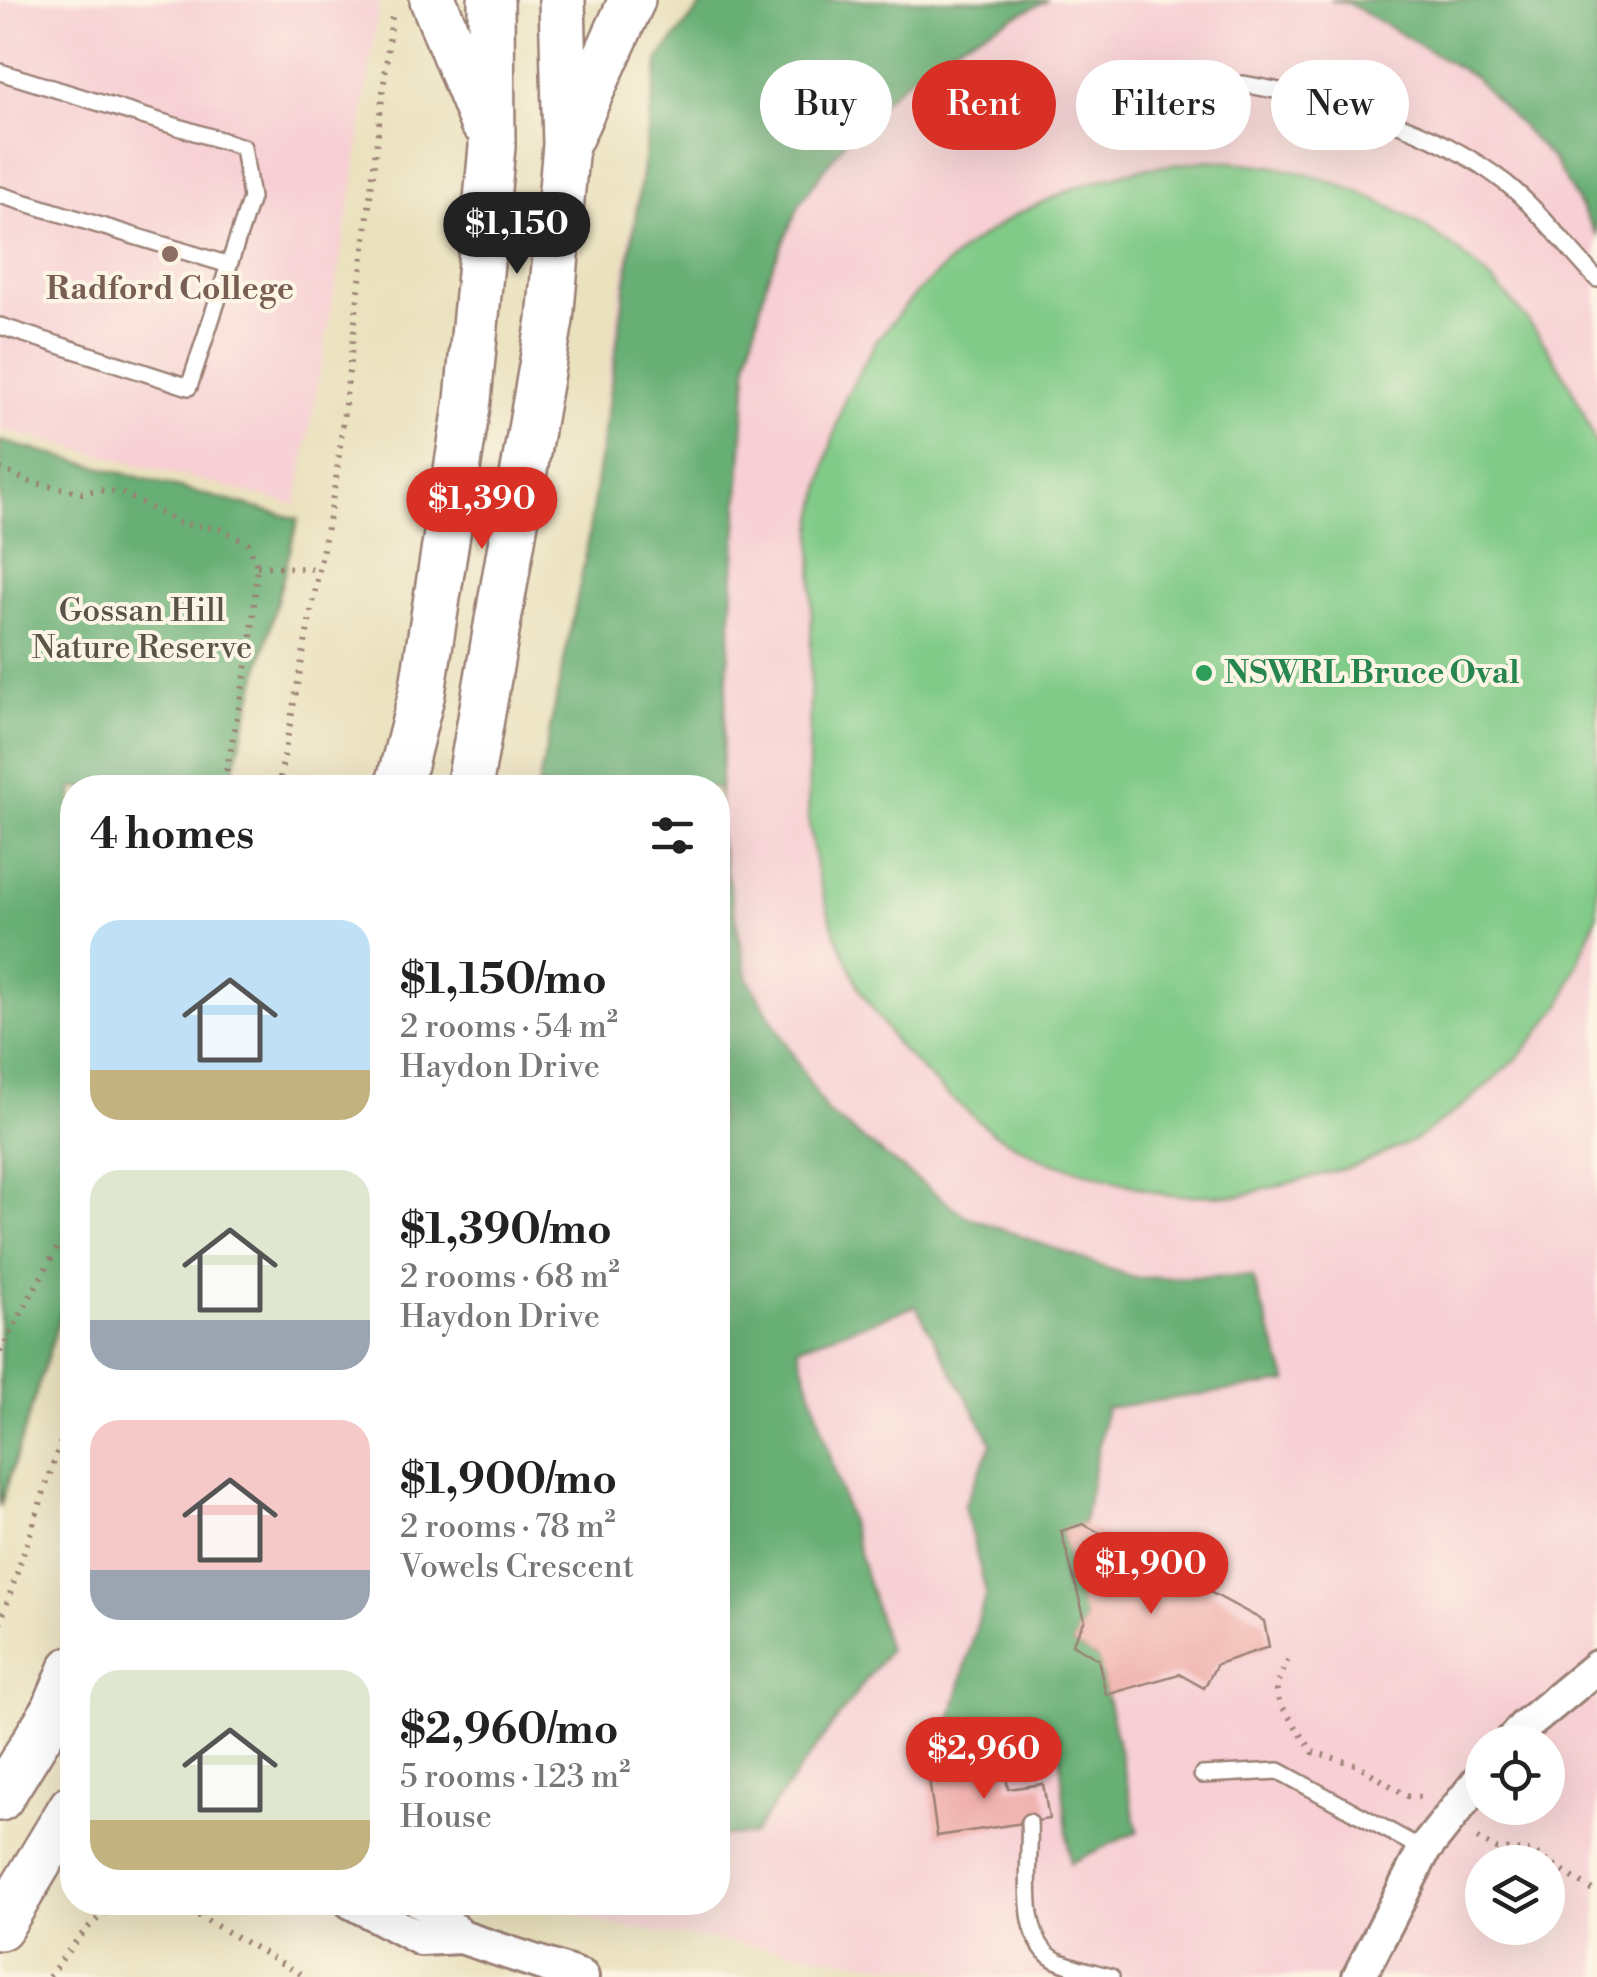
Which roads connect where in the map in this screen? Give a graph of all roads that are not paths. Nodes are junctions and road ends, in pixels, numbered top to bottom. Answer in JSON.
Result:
{"nodes":[{"id":1,"x":492,"y":0,"type":"edge"},
{"id":2,"x":562,"y":0,"type":"edge"},
{"id":3,"x":632,"y":0,"type":"edge"},
{"id":4,"x":412,"y":5,"type":"edge"},
{"id":5,"x":0,"y":72,"type":"edge"},
{"id":6,"x":1251,"y":86,"type":"edge"},
{"id":7,"x":566,"y":145,"type":"junction"},
{"id":8,"x":492,"y":146,"type":"junction"},
{"id":9,"x":0,"y":195,"type":"edge"},
{"id":10,"x":229,"y":265,"type":"junction"},
{"id":11,"x":1597,"y":280,"type":"edge"},
{"id":12,"x":0,"y":326,"type":"edge"},
{"id":13,"x":401,"y":775,"type":"edge"},
{"id":14,"x":471,"y":775,"type":"edge"},
{"id":15,"x":1597,"y":1667,"type":"edge"},
{"id":16,"x":1525,"y":1725,"type":"edge"},
{"id":17,"x":60,"y":1727,"type":"edge"},
{"id":18,"x":1202,"y":1775,"type":"dead end"},
{"id":19,"x":0,"y":1798,"type":"edge"},
{"id":20,"x":1465,"y":1798,"type":"edge"},
{"id":21,"x":1029,"y":1822,"type":"dead end"},
{"id":22,"x":60,"y":1826,"type":"edge"},
{"id":23,"x":1424,"y":1850,"type":"junction"},
{"id":24,"x":375,"y":1915,"type":"edge"},
{"id":25,"x":439,"y":1915,"type":"edge"},
{"id":26,"x":0,"y":1927,"type":"edge"},
{"id":27,"x":462,"y":1937,"type":"junction"},
{"id":28,"x":582,"y":1977,"type":"edge"},
{"id":29,"x":1111,"y":1977,"type":"edge"},
{"id":30,"x":1359,"y":1977,"type":"edge"}],
"edges":[{"from":1,"to":8,"type":"main road"},
{"from":2,"to":7,"type":"main road"},
{"from":3,"to":7,"type":"main road"},
{"from":4,"to":8,"type":"main road"},
{"from":5,"to":10,"type":"lane"},
{"from":6,"to":11,"type":"lane"},
{"from":7,"to":14,"type":"main road"},
{"from":8,"to":13,"type":"main road"},
{"from":9,"to":10,"type":"lane"},
{"from":10,"to":12,"type":"lane"},
{"from":15,"to":16,"type":"street"},
{"from":17,"to":19,"type":"main road"},
{"from":18,"to":23,"type":"lane"},
{"from":20,"to":23,"type":"street"},
{"from":21,"to":29,"type":"lane"},
{"from":22,"to":26,"type":"main road"},
{"from":23,"to":30,"type":"street"},
{"from":24,"to":27,"type":"street"},
{"from":25,"to":27,"type":"street"},
{"from":27,"to":28,"type":"street"}]}
